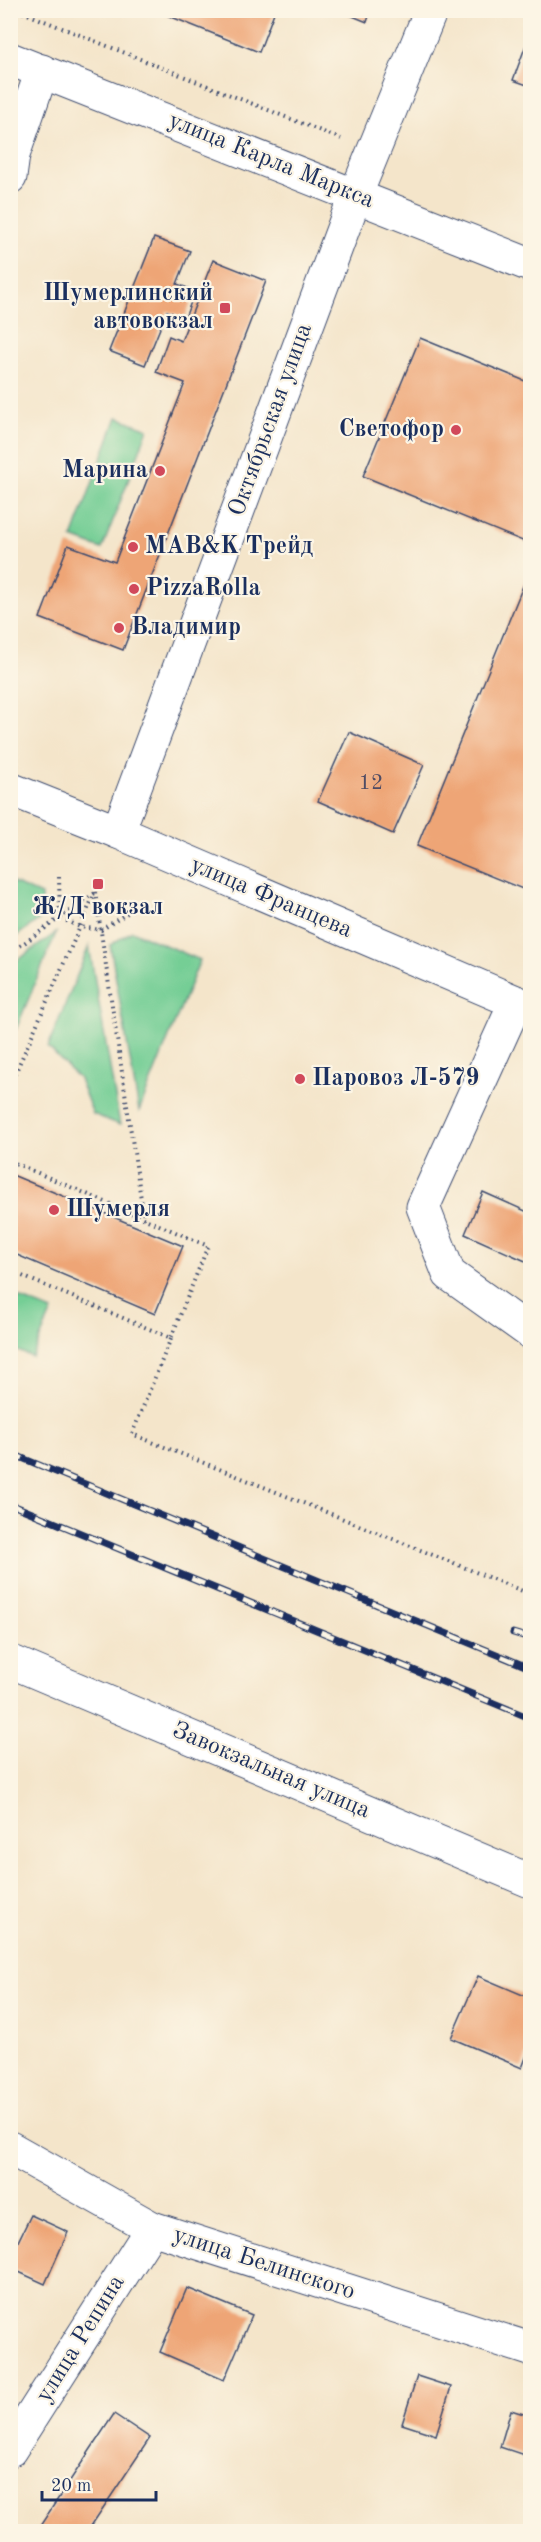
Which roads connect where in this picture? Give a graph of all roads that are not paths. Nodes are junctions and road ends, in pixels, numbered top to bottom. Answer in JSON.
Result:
{"nodes":[{"id":1,"x":430,"y":10,"type":"edge"},
{"id":2,"x":10,"y":59,"type":"edge"},
{"id":3,"x":42,"y":71,"type":"junction"},
{"id":4,"x":10,"y":177,"type":"edge"},
{"id":5,"x":356,"y":194,"type":"junction"},
{"id":6,"x":531,"y":265,"type":"edge"},
{"id":7,"x":10,"y":789,"type":"edge"},
{"id":8,"x":118,"y":832,"type":"junction"},
{"id":9,"x":524,"y":1005,"type":"edge"},
{"id":10,"x":531,"y":1332,"type":"edge"},
{"id":11,"x":10,"y":1661,"type":"edge"},
{"id":12,"x":531,"y":1881,"type":"edge"},
{"id":13,"x":10,"y":2148,"type":"edge"},
{"id":14,"x":152,"y":2228,"type":"junction"},
{"id":15,"x":531,"y":2349,"type":"edge"},
{"id":16,"x":10,"y":2450,"type":"edge"}],
"edges":[{"from":1,"to":5,"type":"street","name":"Октябрьская улица"},
{"from":2,"to":3,"type":"street","name":"улица Карла Маркса"},
{"from":3,"to":4,"type":"street"},
{"from":3,"to":5,"type":"street","name":"улица Карла Маркса"},
{"from":5,"to":6,"type":"street","name":"улица Карла Маркса"},
{"from":5,"to":8,"type":"street","name":"Октябрьская улица"},
{"from":7,"to":8,"type":"street","name":"улица Францева"},
{"from":8,"to":9,"type":"street","name":"улица Францева"},
{"from":9,"to":10,"type":"street"},
{"from":11,"to":12,"type":"street","name":"Завокзальная улица"},
{"from":13,"to":14,"type":"street","name":"улица Белинского"},
{"from":14,"to":15,"type":"street","name":"улица Белинского"},
{"from":14,"to":16,"type":"street","name":"улица Репина"}]}
